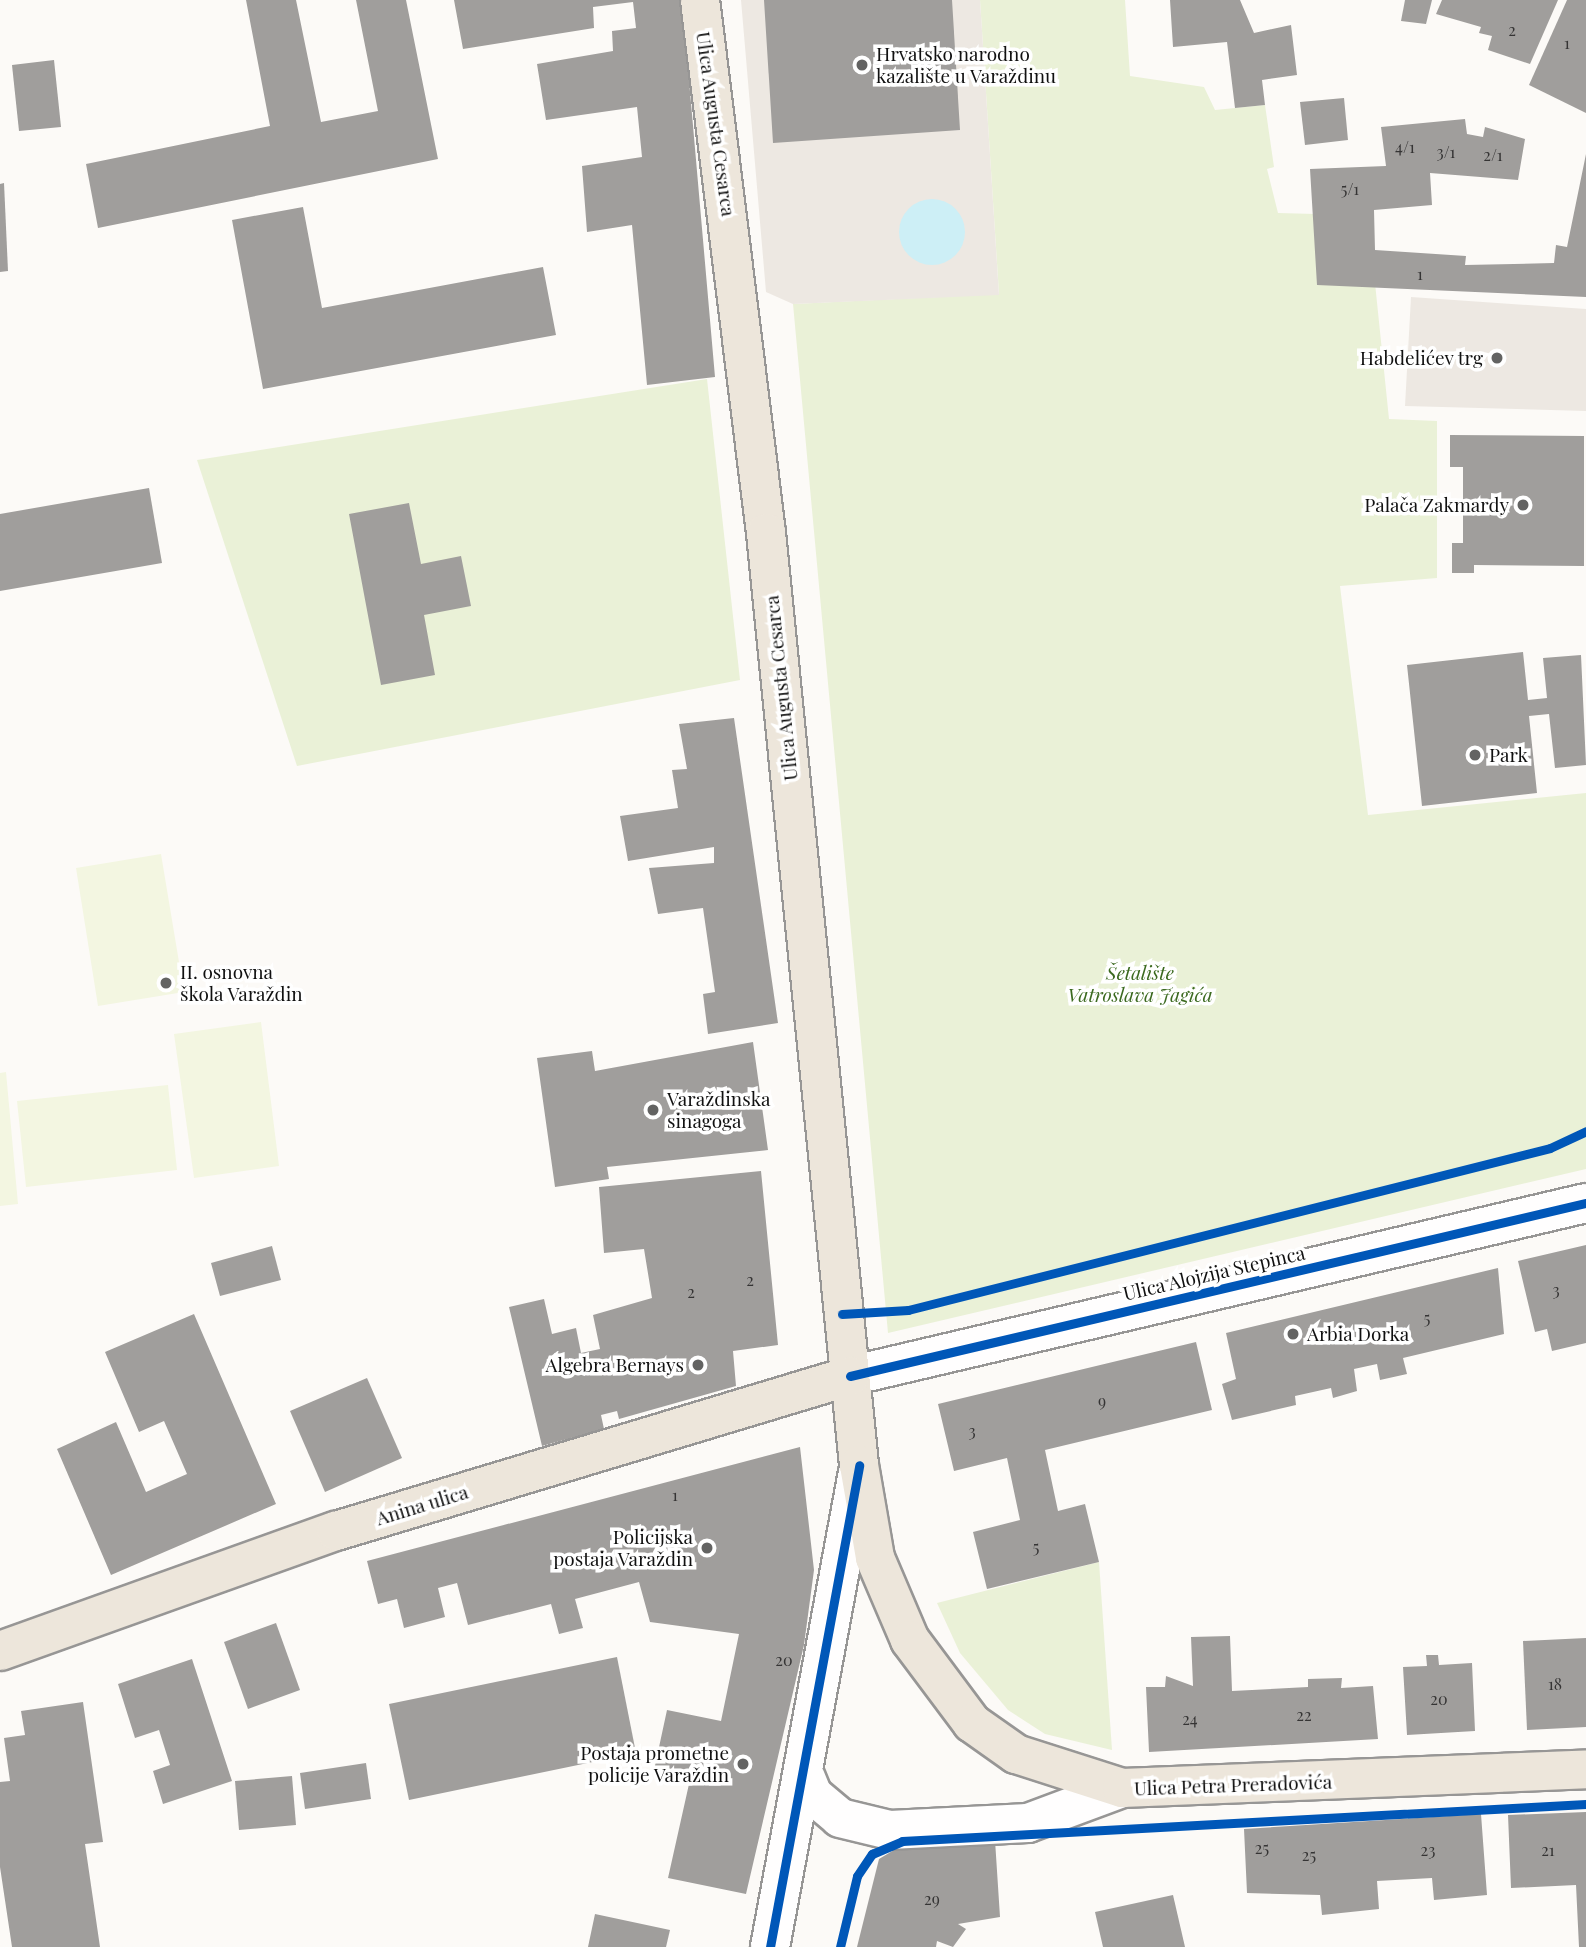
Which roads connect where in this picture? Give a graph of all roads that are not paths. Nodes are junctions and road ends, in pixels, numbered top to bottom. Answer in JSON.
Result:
{"nodes":[{"id":1,"x":700,"y":0,"type":"edge"},
{"id":2,"x":1586,"y":1203,"type":"edge"},
{"id":3,"x":850,"y":1376,"type":"junction"},
{"id":4,"x":859,"y":1465,"type":"junction"},
{"id":5,"x":0,"y":1651,"type":"edge"},
{"id":6,"x":1586,"y":1769,"type":"edge"},
{"id":7,"x":806,"y":1778,"type":"junction"},
{"id":8,"x":1122,"y":1788,"type":"junction"},
{"id":9,"x":770,"y":1947,"type":"edge"}],
"edges":[{"from":1,"to":3,"type":"main road","name":"Ulica Augusta Cesarca"},
{"from":2,"to":3,"type":"street","name":"Ulica Alojzija Stepinca"},
{"from":3,"to":4,"type":"main road","name":"Ulica Augusta Cesarca"},
{"from":3,"to":5,"type":"main road","name":"Anina ulica"},
{"from":4,"to":7,"type":"street"},
{"from":4,"to":8,"type":"main road","name":"Ulica Petra Preradovića"},
{"from":6,"to":8,"type":"main road","name":"Ulica Petra Preradovića"},
{"from":7,"to":8,"type":"street"},
{"from":7,"to":9,"type":"street"}]}
